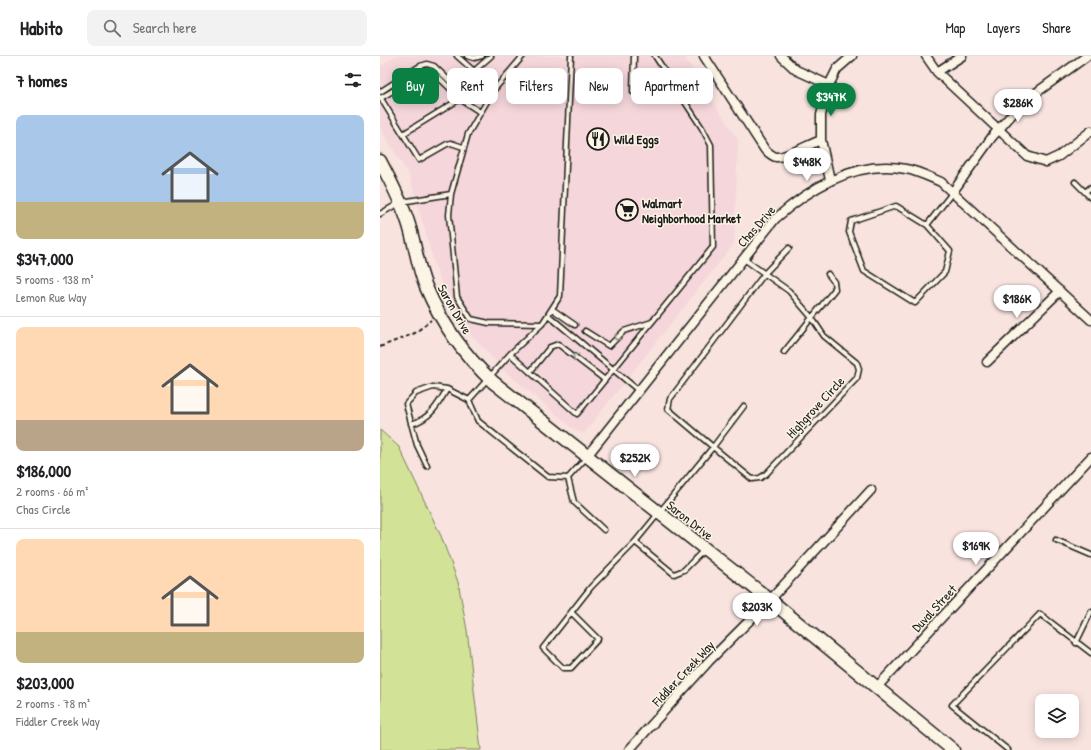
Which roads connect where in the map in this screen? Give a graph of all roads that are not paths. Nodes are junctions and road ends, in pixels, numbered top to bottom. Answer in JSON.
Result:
{"nodes":[{"id":1,"x":457,"y":56,"type":"edge"},
{"id":2,"x":467,"y":56,"type":"edge"},
{"id":3,"x":482,"y":56,"type":"edge"},
{"id":4,"x":491,"y":56,"type":"edge"},
{"id":5,"x":522,"y":56,"type":"edge"},
{"id":6,"x":571,"y":56,"type":"edge"},
{"id":7,"x":634,"y":56,"type":"edge"},
{"id":8,"x":655,"y":56,"type":"edge"},
{"id":9,"x":704,"y":56,"type":"edge"},
{"id":10,"x":781,"y":56,"type":"edge"},
{"id":11,"x":852,"y":56,"type":"edge"},
{"id":12,"x":926,"y":56,"type":"edge"},
{"id":13,"x":962,"y":56,"type":"edge"},
{"id":14,"x":1087,"y":56,"type":"edge"},
{"id":15,"x":471,"y":68,"type":"edge"},
{"id":16,"x":477,"y":68,"type":"edge"},
{"id":17,"x":634,"y":68,"type":"edge"},
{"id":18,"x":663,"y":68,"type":"edge"},
{"id":19,"x":937,"y":72,"type":"junction"},
{"id":20,"x":447,"y":78,"type":"edge"},
{"id":21,"x":829,"y":85,"type":"junction"},
{"id":22,"x":447,"y":86,"type":"edge"},
{"id":23,"x":498,"y":86,"type":"edge"},
{"id":24,"x":380,"y":95,"type":"edge"},
{"id":25,"x":452,"y":104,"type":"edge"},
{"id":26,"x":468,"y":104,"type":"edge"},
{"id":27,"x":485,"y":104,"type":"edge"},
{"id":28,"x":686,"y":104,"type":"edge"},
{"id":29,"x":480,"y":112,"type":"junction"},
{"id":30,"x":998,"y":131,"type":"junction"},
{"id":31,"x":1091,"y":131,"type":"edge"},
{"id":32,"x":403,"y":134,"type":"junction"},
{"id":33,"x":821,"y":140,"type":"junction"},
{"id":34,"x":463,"y":148,"type":"junction"},
{"id":35,"x":380,"y":161,"type":"edge"},
{"id":36,"x":830,"y":180,"type":"junction"},
{"id":37,"x":1075,"y":182,"type":"dead end"},
{"id":38,"x":1091,"y":186,"type":"edge"},
{"id":39,"x":952,"y":192,"type":"junction"},
{"id":40,"x":1085,"y":192,"type":"junction"},
{"id":41,"x":451,"y":194,"type":"junction"},
{"id":42,"x":1091,"y":198,"type":"edge"},
{"id":43,"x":400,"y":202,"type":"junction"},
{"id":44,"x":380,"y":214,"type":"edge"},
{"id":45,"x":927,"y":225,"type":"junction"},
{"id":46,"x":788,"y":248,"type":"dead end"},
{"id":47,"x":744,"y":258,"type":"junction"},
{"id":48,"x":765,"y":273,"type":"junction"},
{"id":49,"x":828,"y":274,"type":"dead end"},
{"id":50,"x":1060,"y":291,"type":"junction"},
{"id":51,"x":552,"y":309,"type":"junction"},
{"id":52,"x":548,"y":315,"type":"junction"},
{"id":53,"x":812,"y":318,"type":"junction"},
{"id":54,"x":1091,"y":320,"type":"edge"},
{"id":55,"x":652,"y":322,"type":"junction"},
{"id":56,"x":542,"y":324,"type":"junction"},
{"id":57,"x":575,"y":325,"type":"dead end"},
{"id":58,"x":585,"y":331,"type":"dead end"},
{"id":59,"x":784,"y":352,"type":"dead end"},
{"id":60,"x":510,"y":354,"type":"junction"},
{"id":61,"x":987,"y":362,"type":"dead end"},
{"id":62,"x":614,"y":369,"type":"junction"},
{"id":63,"x":530,"y":372,"type":"junction"},
{"id":64,"x":489,"y":378,"type":"junction"},
{"id":65,"x":605,"y":380,"type":"junction"},
{"id":66,"x":447,"y":389,"type":"junction"},
{"id":67,"x":639,"y":391,"type":"junction"},
{"id":68,"x":469,"y":400,"type":"junction"},
{"id":69,"x":744,"y":406,"type":"dead end"},
{"id":70,"x":411,"y":424,"type":"junction"},
{"id":71,"x":714,"y":447,"type":"junction"},
{"id":72,"x":587,"y":456,"type":"junction"},
{"id":73,"x":1091,"y":457,"type":"edge"},
{"id":74,"x":427,"y":466,"type":"dead end"},
{"id":75,"x":568,"y":478,"type":"junction"},
{"id":76,"x":871,"y":490,"type":"dead end"},
{"id":77,"x":659,"y":513,"type":"junction"},
{"id":78,"x":604,"y":530,"type":"dead end"},
{"id":79,"x":1056,"y":540,"type":"dead end"},
{"id":80,"x":635,"y":542,"type":"junction"},
{"id":81,"x":705,"y":549,"type":"junction"},
{"id":82,"x":1091,"y":555,"type":"edge"},
{"id":83,"x":770,"y":600,"type":"junction"},
{"id":84,"x":1091,"y":612,"type":"edge"},
{"id":85,"x":572,"y":613,"type":"junction"},
{"id":86,"x":1076,"y":643,"type":"junction"},
{"id":87,"x":1091,"y":653,"type":"edge"},
{"id":88,"x":876,"y":688,"type":"junction"},
{"id":89,"x":629,"y":750,"type":"edge"},
{"id":90,"x":952,"y":750,"type":"edge"},
{"id":91,"x":1008,"y":750,"type":"edge"}],
"edges":[{"from":1,"to":15,"type":"lane"},
{"from":2,"to":3,"type":"lane"},
{"from":4,"to":16,"type":"lane"},
{"from":5,"to":23,"type":"lane"},
{"from":6,"to":51,"type":"lane"},
{"from":7,"to":17,"type":"lane"},
{"from":8,"to":18,"type":"lane"},
{"from":9,"to":33,"type":"street"},
{"from":10,"to":21,"type":"street"},
{"from":11,"to":21,"type":"street"},
{"from":12,"to":19,"type":"street"},
{"from":13,"to":19,"type":"street"},
{"from":14,"to":30,"type":"street"},
{"from":19,"to":30,"type":"street"},
{"from":20,"to":24,"type":"lane"},
{"from":21,"to":33,"type":"street"},
{"from":22,"to":24,"type":"lane"},
{"from":24,"to":32,"type":"lane"},
{"from":25,"to":32,"type":"lane"},
{"from":26,"to":29,"type":"lane"},
{"from":27,"to":29,"type":"lane"},
{"from":28,"to":55,"type":"lane"},
{"from":29,"to":34,"type":"lane"},
{"from":30,"to":31,"type":"street"},
{"from":30,"to":39,"type":"street"},
{"from":32,"to":34,"type":"lane"},
{"from":33,"to":36,"type":"street"},
{"from":34,"to":41,"type":"lane"},
{"from":35,"to":43,"type":"street","name":"Saron Drive"},
{"from":36,"to":39,"type":"street","name":"Chas Drive"},
{"from":36,"to":47,"type":"street","name":"Chas Drive"},
{"from":37,"to":40,"type":"lane"},
{"from":38,"to":40,"type":"lane"},
{"from":39,"to":45,"type":"lane"},
{"from":39,"to":50,"type":"street","name":"Chas Drive"},
{"from":40,"to":42,"type":"lane"},
{"from":41,"to":43,"type":"lane"},
{"from":41,"to":56,"type":"lane"},
{"from":43,"to":44,"type":"lane"},
{"from":43,"to":64,"type":"street","name":"Saron Drive"},
{"from":45,"to":45,"type":"lane"},
{"from":46,"to":48,"type":"lane"},
{"from":47,"to":48,"type":"lane","name":"Highgrove Circle"},
{"from":47,"to":67,"type":"street","name":"Chas Drive"},
{"from":48,"to":53,"type":"lane","name":"Highgrove Circle"},
{"from":48,"to":71,"type":"lane","name":"Highgrove Circle"},
{"from":49,"to":53,"type":"lane"},
{"from":50,"to":54,"type":"street","name":"Chas Drive"},
{"from":50,"to":61,"type":"street"},
{"from":51,"to":52,"type":"lane"},
{"from":51,"to":57,"type":"lane"},
{"from":52,"to":56,"type":"lane"},
{"from":52,"to":62,"type":"lane"},
{"from":53,"to":59,"type":"lane"},
{"from":53,"to":71,"type":"lane","name":"Highgrove Circle"},
{"from":55,"to":58,"type":"lane","one_way":true},
{"from":55,"to":62,"type":"lane"},
{"from":56,"to":60,"type":"lane"},
{"from":60,"to":63,"type":"lane"},
{"from":60,"to":64,"type":"lane"},
{"from":62,"to":65,"type":"lane"},
{"from":62,"to":67,"type":"lane"},
{"from":65,"to":63,"type":"lane","one_way":true},
{"from":63,"to":65,"type":"lane"},
{"from":64,"to":68,"type":"lane"},
{"from":64,"to":72,"type":"street","name":"Saron Drive"},
{"from":66,"to":68,"type":"lane"},
{"from":66,"to":70,"type":"lane"},
{"from":66,"to":70,"type":"lane"},
{"from":67,"to":72,"type":"street","name":"Chas Drive"},
{"from":68,"to":75,"type":"lane"},
{"from":69,"to":71,"type":"lane"},
{"from":70,"to":74,"type":"lane"},
{"from":71,"to":77,"type":"lane"},
{"from":72,"to":75,"type":"lane"},
{"from":72,"to":77,"type":"street","name":"Saron Drive"},
{"from":73,"to":88,"type":"street","name":"Duval Street"},
{"from":75,"to":78,"type":"lane"},
{"from":76,"to":83,"type":"street","name":"Fiddler Creek Way"},
{"from":77,"to":80,"type":"lane"},
{"from":77,"to":81,"type":"street","name":"Saron Drive"},
{"from":79,"to":82,"type":"lane"},
{"from":80,"to":81,"type":"lane"},
{"from":80,"to":85,"type":"lane"},
{"from":81,"to":83,"type":"street","name":"Saron Drive"},
{"from":83,"to":88,"type":"street","name":"Saron Drive"},
{"from":83,"to":89,"type":"street","name":"Fiddler Creek Way"},
{"from":84,"to":86,"type":"lane"},
{"from":85,"to":85,"type":"lane"},
{"from":86,"to":87,"type":"lane"},
{"from":86,"to":91,"type":"lane"},
{"from":88,"to":90,"type":"street","name":"Saron Drive"}]}
